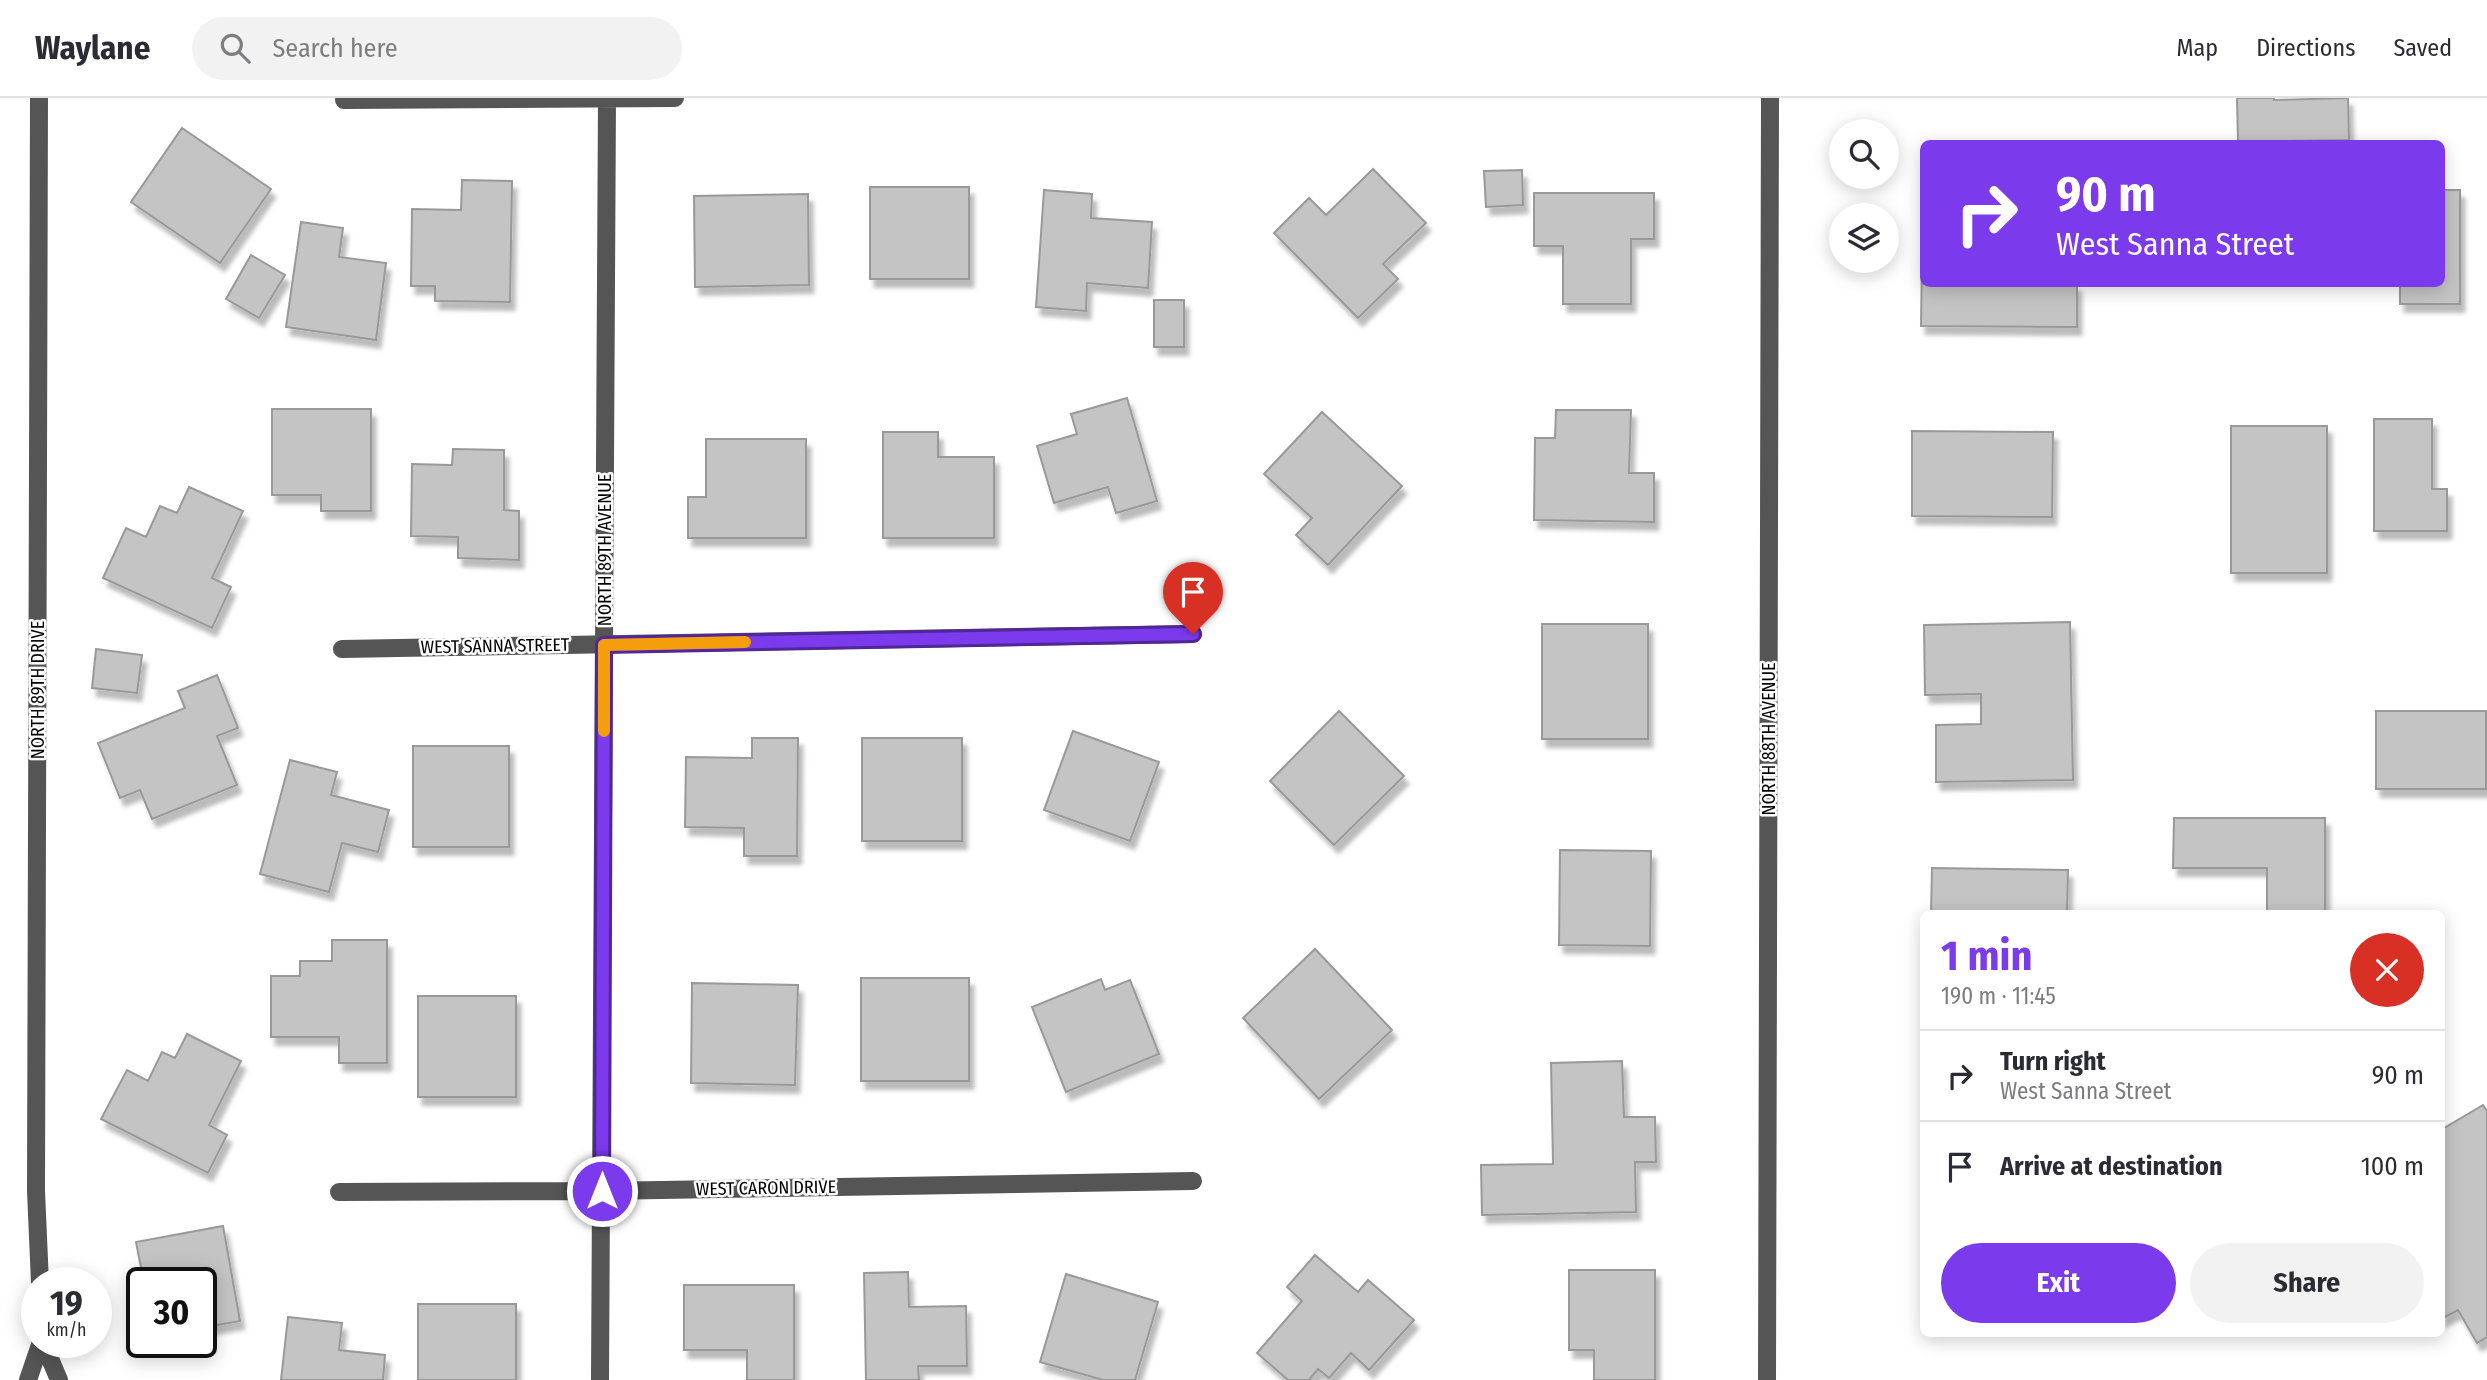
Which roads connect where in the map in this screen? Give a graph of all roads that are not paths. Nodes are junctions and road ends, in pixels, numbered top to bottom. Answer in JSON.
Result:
{"nodes":[{"id":1,"x":39,"y":98,"type":"edge"},
{"id":2,"x":607,"y":98,"type":"edge"},
{"id":3,"x":675,"y":98,"type":"edge"},
{"id":4,"x":1770,"y":98,"type":"edge"},
{"id":5,"x":344,"y":100,"type":"dead end"},
{"id":6,"x":1193,"y":634,"type":"dead end"},
{"id":7,"x":604,"y":645,"type":"junction"},
{"id":8,"x":342,"y":649,"type":"dead end"},
{"id":9,"x":1193,"y":1181,"type":"dead end"},
{"id":10,"x":602,"y":1191,"type":"junction"},
{"id":11,"x":340,"y":1192,"type":"dead end"},
{"id":12,"x":39,"y":1267,"type":"edge"},
{"id":13,"x":36,"y":1358,"type":"edge"},
{"id":14,"x":49,"y":1358,"type":"edge"},
{"id":15,"x":28,"y":1380,"type":"edge"},
{"id":16,"x":59,"y":1380,"type":"edge"},
{"id":17,"x":600,"y":1380,"type":"edge"},
{"id":18,"x":1768,"y":1380,"type":"edge"}],
"edges":[{"from":1,"to":12,"type":"street","name":"NORTH 89TH DRIVE"},
{"from":2,"to":3,"type":"street"},
{"from":2,"to":5,"type":"street"},
{"from":2,"to":7,"type":"street","name":"NORTH 89TH AVENUE"},
{"from":4,"to":18,"type":"street","name":"NORTH 88TH AVENUE"},
{"from":6,"to":7,"type":"street","name":"WEST SANNA STREET"},
{"from":7,"to":8,"type":"street","name":"WEST SANNA STREET"},
{"from":7,"to":10,"type":"street","name":"NORTH 89TH AVENUE"},
{"from":9,"to":10,"type":"street","name":"WEST CARON DRIVE"},
{"from":10,"to":11,"type":"street","name":"WEST CARON DRIVE"},
{"from":10,"to":17,"type":"street","name":"NORTH 89TH AVENUE"},
{"from":13,"to":15,"type":"street"},
{"from":14,"to":16,"type":"street"}]}
